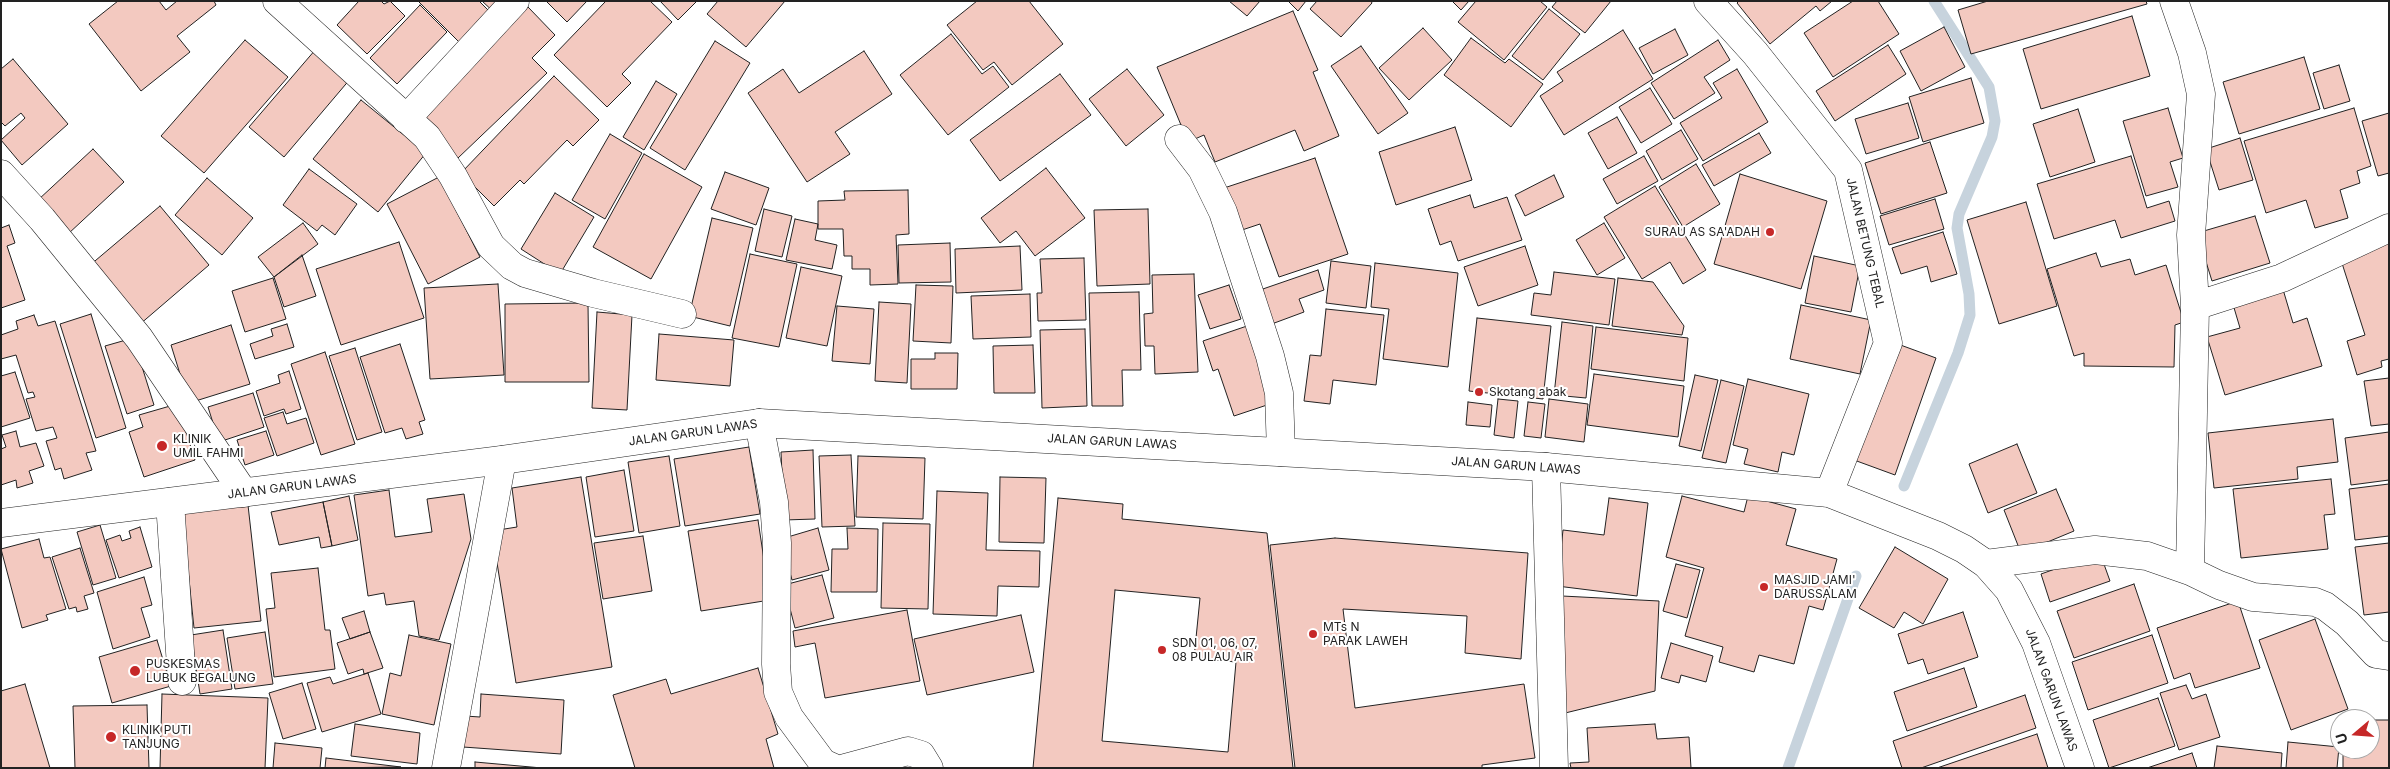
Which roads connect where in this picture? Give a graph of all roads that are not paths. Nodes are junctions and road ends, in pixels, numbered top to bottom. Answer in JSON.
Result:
{"nodes":[{"id":1,"x":277,"y":1,"type":"edge"},
{"id":2,"x":515,"y":1,"type":"edge"},
{"id":3,"x":1708,"y":1,"type":"edge"},
{"id":4,"x":2174,"y":1,"type":"edge"},
{"id":5,"x":406,"y":119,"type":"junction"},
{"id":6,"x":1180,"y":139,"type":"dead end"},
{"id":7,"x":1,"y":174,"type":"edge"},
{"id":8,"x":2389,"y":228,"type":"edge"},
{"id":9,"x":2195,"y":306,"type":"junction"},
{"id":10,"x":682,"y":314,"type":"dead end"},
{"id":11,"x":759,"y":423,"type":"junction"},
{"id":12,"x":1281,"y":452,"type":"junction"},
{"id":13,"x":502,"y":460,"type":"junction"},
{"id":14,"x":1546,"y":468,"type":"junction"},
{"id":15,"x":244,"y":493,"type":"junction"},
{"id":16,"x":1830,"y":493,"type":"junction"},
{"id":17,"x":170,"y":502,"type":"junction"},
{"id":18,"x":1,"y":523,"type":"edge"},
{"id":19,"x":1986,"y":564,"type":"junction"},
{"id":20,"x":2190,"y":571,"type":"junction"},
{"id":21,"x":2389,"y":656,"type":"edge"},
{"id":22,"x":182,"y":681,"type":"dead end"},
{"id":23,"x":446,"y":768,"type":"edge"},
{"id":24,"x":834,"y":768,"type":"edge"},
{"id":25,"x":845,"y":768,"type":"edge"},
{"id":26,"x":929,"y":768,"type":"edge"},
{"id":27,"x":1554,"y":768,"type":"edge"},
{"id":28,"x":2080,"y":768,"type":"edge"}],
"edges":[{"from":1,"to":5,"type":"street"},
{"from":2,"to":5,"type":"street"},
{"from":3,"to":16,"type":"street","name":"JALAN BETUNG TEBAL"},
{"from":4,"to":9,"type":"street"},
{"from":5,"to":10,"type":"street"},
{"from":6,"to":12,"type":"street"},
{"from":7,"to":15,"type":"street"},
{"from":8,"to":9,"type":"street"},
{"from":9,"to":20,"type":"street"},
{"from":11,"to":12,"type":"street","name":"JALAN GARUN LAWAS"},
{"from":11,"to":13,"type":"street","name":"JALAN GARUN LAWAS"},
{"from":11,"to":24,"type":"street"},
{"from":12,"to":14,"type":"street","name":"JALAN GARUN LAWAS"},
{"from":13,"to":15,"type":"street","name":"JALAN GARUN LAWAS"},
{"from":13,"to":23,"type":"street"},
{"from":14,"to":16,"type":"street","name":"JALAN GARUN LAWAS"},
{"from":14,"to":27,"type":"street"},
{"from":15,"to":17,"type":"street","name":"JALAN GARUN LAWAS"},
{"from":16,"to":19,"type":"street","name":"JALAN GARUN LAWAS"},
{"from":17,"to":18,"type":"street","name":"JALAN GARUN LAWAS"},
{"from":17,"to":22,"type":"street"},
{"from":19,"to":20,"type":"street"},
{"from":19,"to":28,"type":"street","name":"JALAN GARUN LAWAS"},
{"from":20,"to":21,"type":"street"},
{"from":25,"to":26,"type":"street"}]}
